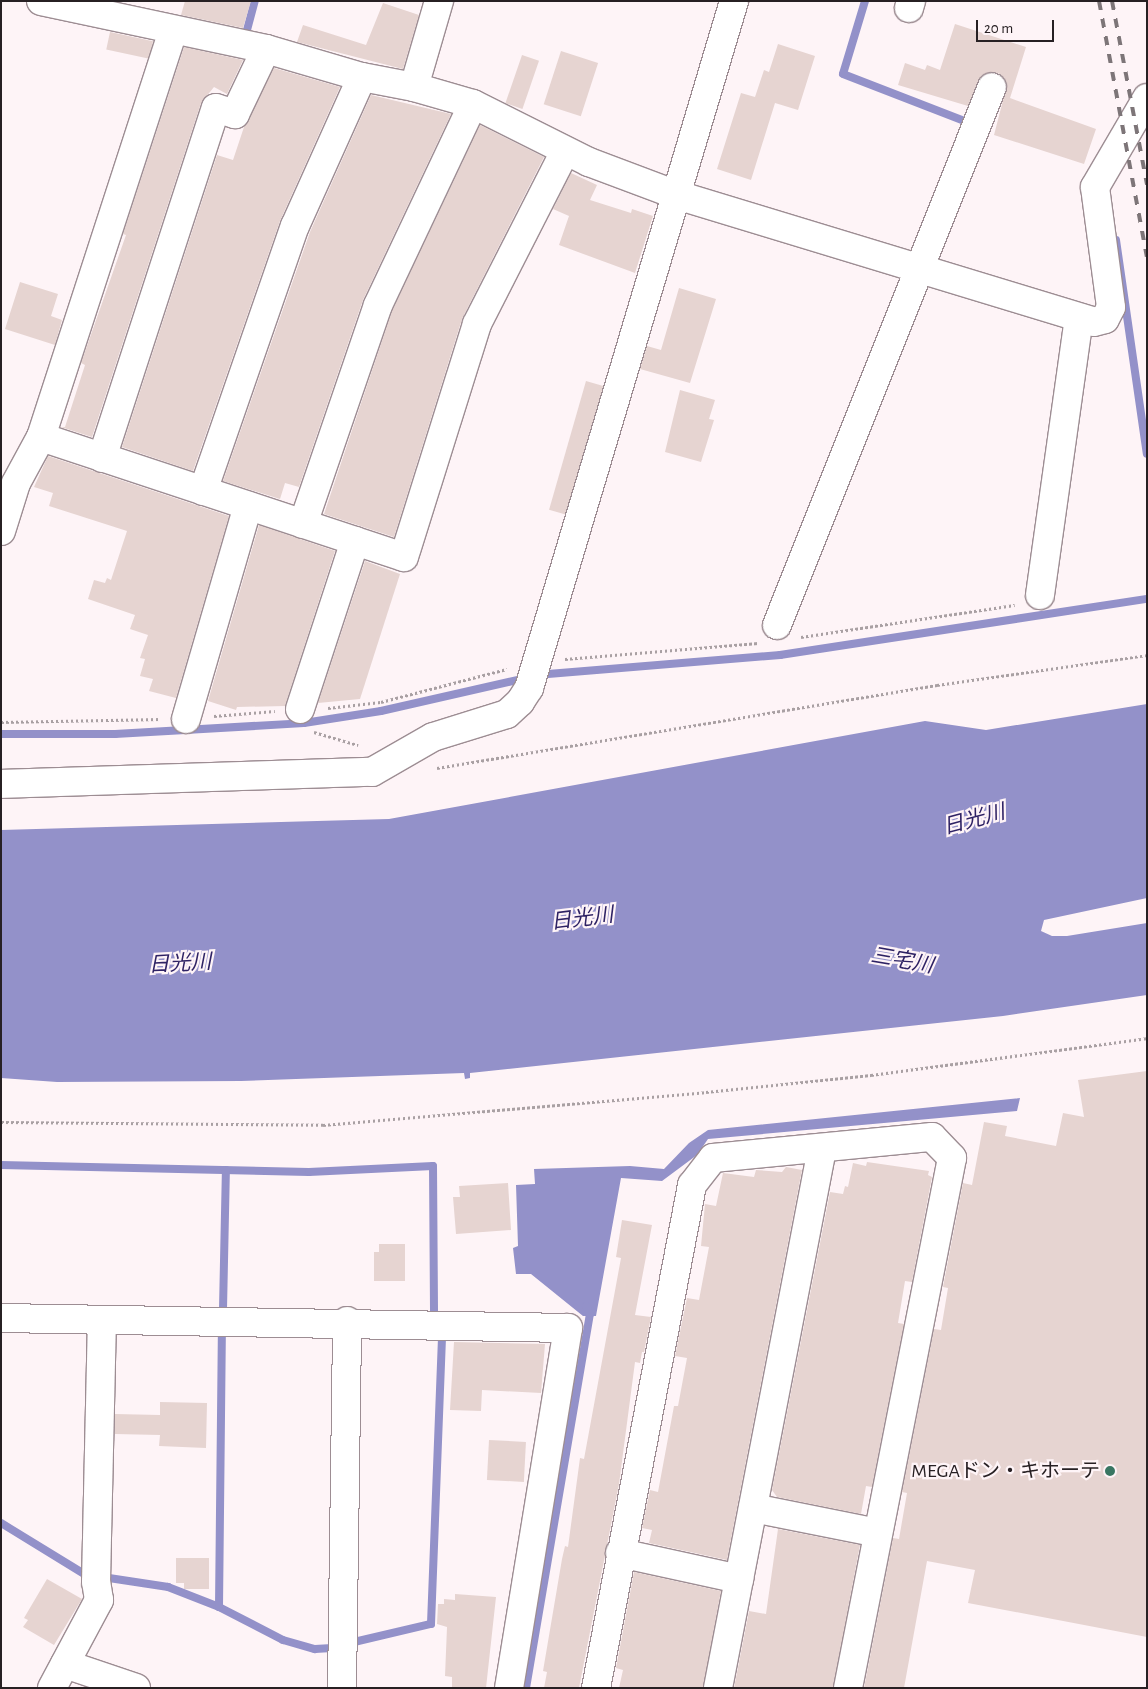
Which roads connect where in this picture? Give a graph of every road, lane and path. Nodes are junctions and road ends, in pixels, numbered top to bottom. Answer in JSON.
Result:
{"nodes":[{"id":1,"x":41,"y":1,"type":"edge"},
{"id":2,"x":439,"y":1,"type":"edge"},
{"id":3,"x":734,"y":1,"type":"edge"},
{"id":4,"x":111,"y":9,"type":"edge"},
{"id":5,"x":174,"y":30,"type":"junction"},
{"id":6,"x":266,"y":49,"type":"junction"},
{"id":7,"x":362,"y":77,"type":"junction"},
{"id":8,"x":414,"y":87,"type":"junction"},
{"id":9,"x":992,"y":87,"type":"dead end"},
{"id":10,"x":1147,"y":98,"type":"edge"},
{"id":11,"x":473,"y":104,"type":"junction"},
{"id":12,"x":566,"y":150,"type":"junction"},
{"id":13,"x":677,"y":195,"type":"junction"},
{"id":14,"x":919,"y":269,"type":"junction"},
{"id":15,"x":1079,"y":318,"type":"junction"},
{"id":16,"x":41,"y":437,"type":"junction"},
{"id":17,"x":102,"y":458,"type":"junction"},
{"id":18,"x":203,"y":491,"type":"junction"},
{"id":19,"x":248,"y":506,"type":"junction"},
{"id":20,"x":303,"y":524,"type":"junction"},
{"id":21,"x":1,"y":531,"type":"edge"},
{"id":22,"x":355,"y":541,"type":"junction"},
{"id":23,"x":1040,"y":595,"type":"joint"},
{"id":24,"x":777,"y":635,"type":"junction"},
{"id":25,"x":1147,"y":655,"type":"edge"},
{"id":26,"x":537,"y":662,"type":"junction"},
{"id":27,"x":186,"y":718,"type":"junction"},
{"id":28,"x":304,"y":720,"type":"junction"},
{"id":29,"x":1,"y":722,"type":"edge"},
{"id":30,"x":378,"y":768,"type":"junction"},
{"id":31,"x":435,"y":768,"type":"dead end"},
{"id":32,"x":1,"y":784,"type":"edge"},
{"id":33,"x":1147,"y":1038,"type":"edge"},
{"id":34,"x":1,"y":1122,"type":"edge"},
{"id":35,"x":822,"y":1149,"type":"junction"},
{"id":36,"x":1,"y":1318,"type":"edge"},
{"id":37,"x":102,"y":1320,"type":"junction"},
{"id":38,"x":347,"y":1322,"type":"junction"},
{"id":39,"x":753,"y":1508,"type":"junction"},
{"id":40,"x":878,"y":1533,"type":"junction"},
{"id":41,"x":620,"y":1554,"type":"junction"},
{"id":42,"x":739,"y":1579,"type":"junction"},
{"id":43,"x":65,"y":1664,"type":"junction"},
{"id":44,"x":52,"y":1688,"type":"edge"},
{"id":45,"x":136,"y":1688,"type":"edge"},
{"id":46,"x":342,"y":1688,"type":"edge"},
{"id":47,"x":509,"y":1688,"type":"edge"},
{"id":48,"x":596,"y":1688,"type":"edge"},
{"id":49,"x":718,"y":1688,"type":"edge"},
{"id":50,"x":848,"y":1688,"type":"edge"}],
"edges":[{"from":1,"to":4,"type":"street"},
{"from":2,"to":8,"type":"street"},
{"from":3,"to":13,"type":"street"},
{"from":4,"to":5,"type":"street"},
{"from":5,"to":6,"type":"street"},
{"from":5,"to":16,"type":"street"},
{"from":6,"to":7,"type":"street"},
{"from":6,"to":17,"type":"street"},
{"from":7,"to":8,"type":"street"},
{"from":7,"to":18,"type":"street"},
{"from":8,"to":11,"type":"street"},
{"from":9,"to":14,"type":"street"},
{"from":10,"to":15,"type":"street"},
{"from":11,"to":12,"type":"street"},
{"from":11,"to":20,"type":"street"},
{"from":12,"to":13,"type":"street"},
{"from":12,"to":22,"type":"street"},
{"from":13,"to":14,"type":"street"},
{"from":13,"to":26,"type":"street"},
{"from":14,"to":15,"type":"street"},
{"from":14,"to":24,"type":"street"},
{"from":15,"to":23,"type":"street"},
{"from":16,"to":17,"type":"street"},
{"from":16,"to":21,"type":"street"},
{"from":17,"to":18,"type":"street"},
{"from":18,"to":19,"type":"street"},
{"from":19,"to":20,"type":"street"},
{"from":19,"to":27,"type":"street"},
{"from":20,"to":22,"type":"street"},
{"from":22,"to":28,"type":"street"},
{"from":23,"to":24,"type":"path"},
{"from":24,"to":26,"type":"path"},
{"from":25,"to":31,"type":"path"},
{"from":26,"to":28,"type":"path"},
{"from":26,"to":30,"type":"street"},
{"from":27,"to":28,"type":"path"},
{"from":27,"to":29,"type":"path"},
{"from":28,"to":30,"type":"path"},
{"from":30,"to":32,"type":"street"},
{"from":33,"to":34,"type":"path"},
{"from":35,"to":39,"type":"street"},
{"from":35,"to":40,"type":"street"},
{"from":35,"to":41,"type":"street"},
{"from":36,"to":37,"type":"street"},
{"from":37,"to":38,"type":"street"},
{"from":37,"to":43,"type":"street"},
{"from":38,"to":46,"type":"street"},
{"from":38,"to":47,"type":"street"},
{"from":39,"to":40,"type":"street"},
{"from":39,"to":42,"type":"street"},
{"from":40,"to":50,"type":"street"},
{"from":41,"to":42,"type":"street"},
{"from":41,"to":48,"type":"street"},
{"from":42,"to":49,"type":"street"},
{"from":43,"to":44,"type":"street"},
{"from":43,"to":45,"type":"street"}]}
